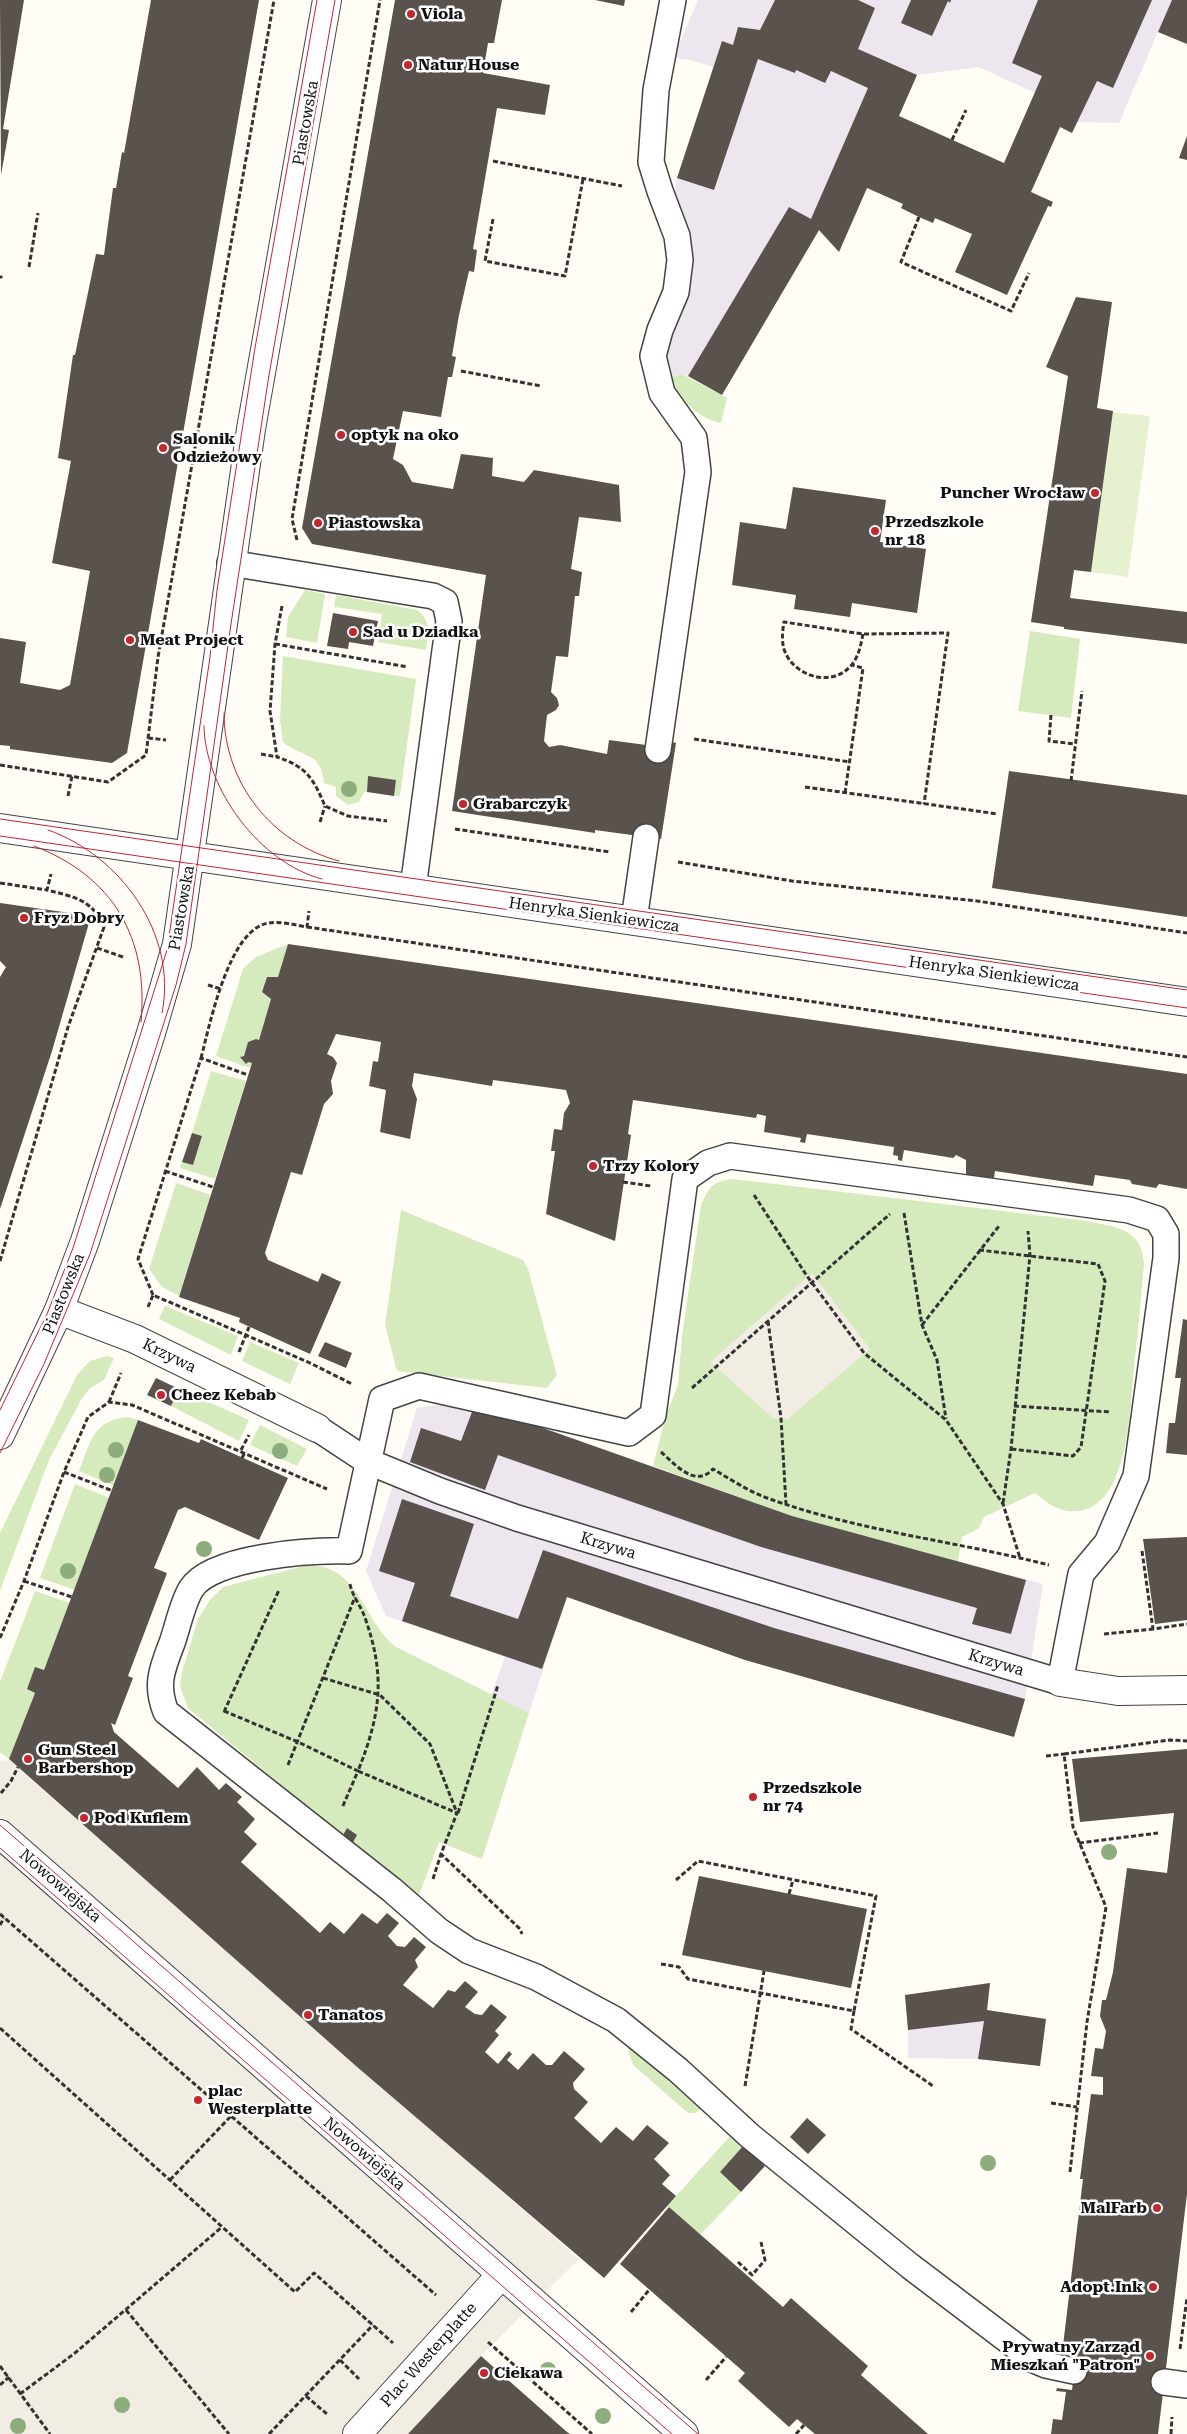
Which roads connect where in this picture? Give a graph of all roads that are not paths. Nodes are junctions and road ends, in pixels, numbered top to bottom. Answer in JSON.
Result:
{"nodes":[{"id":1,"x":327,"y":0,"type":"edge"},
{"id":2,"x":673,"y":0,"type":"edge"},
{"id":3,"x":230,"y":563,"type":"junction"},
{"id":4,"x":658,"y":750,"type":"dead end"},
{"id":5,"x":0,"y":828,"type":"edge"},
{"id":6,"x":645,"y":847,"type":"road end"},
{"id":7,"x":191,"y":855,"type":"junction"},
{"id":8,"x":413,"y":888,"type":"junction"},
{"id":9,"x":634,"y":920,"type":"junction"},
{"id":10,"x":1187,"y":1002,"type":"edge"},
{"id":11,"x":59,"y":1310,"type":"junction"},
{"id":12,"x":317,"y":1428,"type":"joint"},
{"id":13,"x":0,"y":1435,"type":"edge"},
{"id":14,"x":367,"y":1461,"type":"junction"},
{"id":15,"x":1060,"y":1682,"type":"junction"},
{"id":16,"x":1187,"y":1690,"type":"edge"},
{"id":17,"x":0,"y":1834,"type":"edge"},
{"id":18,"x":501,"y":2275,"type":"junction"},
{"id":19,"x":1074,"y":2371,"type":"dead end"},
{"id":20,"x":357,"y":2434,"type":"edge"},
{"id":21,"x":684,"y":2434,"type":"edge"}],
"edges":[{"from":1,"to":3,"type":"street","name":"Piastowska"},
{"from":2,"to":4,"type":"lane"},
{"from":3,"to":7,"type":"street","name":"Piastowska"},
{"from":3,"to":8,"type":"lane"},
{"from":5,"to":7,"type":"street","name":"Henryka Sienkiewicza"},
{"from":6,"to":9,"type":"lane"},
{"from":7,"to":8,"type":"street","name":"Henryka Sienkiewicza"},
{"from":7,"to":11,"type":"street","name":"Piastowska"},
{"from":8,"to":9,"type":"street","name":"Henryka Sienkiewicza"},
{"from":9,"to":10,"type":"street","name":"Henryka Sienkiewicza"},
{"from":11,"to":12,"type":"street","name":"Krzywa"},
{"from":11,"to":13,"type":"street","name":"Piastowska"},
{"from":12,"to":14,"type":"lane","name":"Krzywa"},
{"from":14,"to":15,"type":"lane","name":"Krzywa"},
{"from":14,"to":15,"type":"lane"},
{"from":14,"to":19,"type":"lane"},
{"from":15,"to":16,"type":"street","name":"Krzywa"},
{"from":17,"to":18,"type":"street","name":"Nowowiejska"},
{"from":18,"to":20,"type":"street","name":"Plac Westerplatte"},
{"from":18,"to":21,"type":"street","name":"Nowowiejska"}]}
